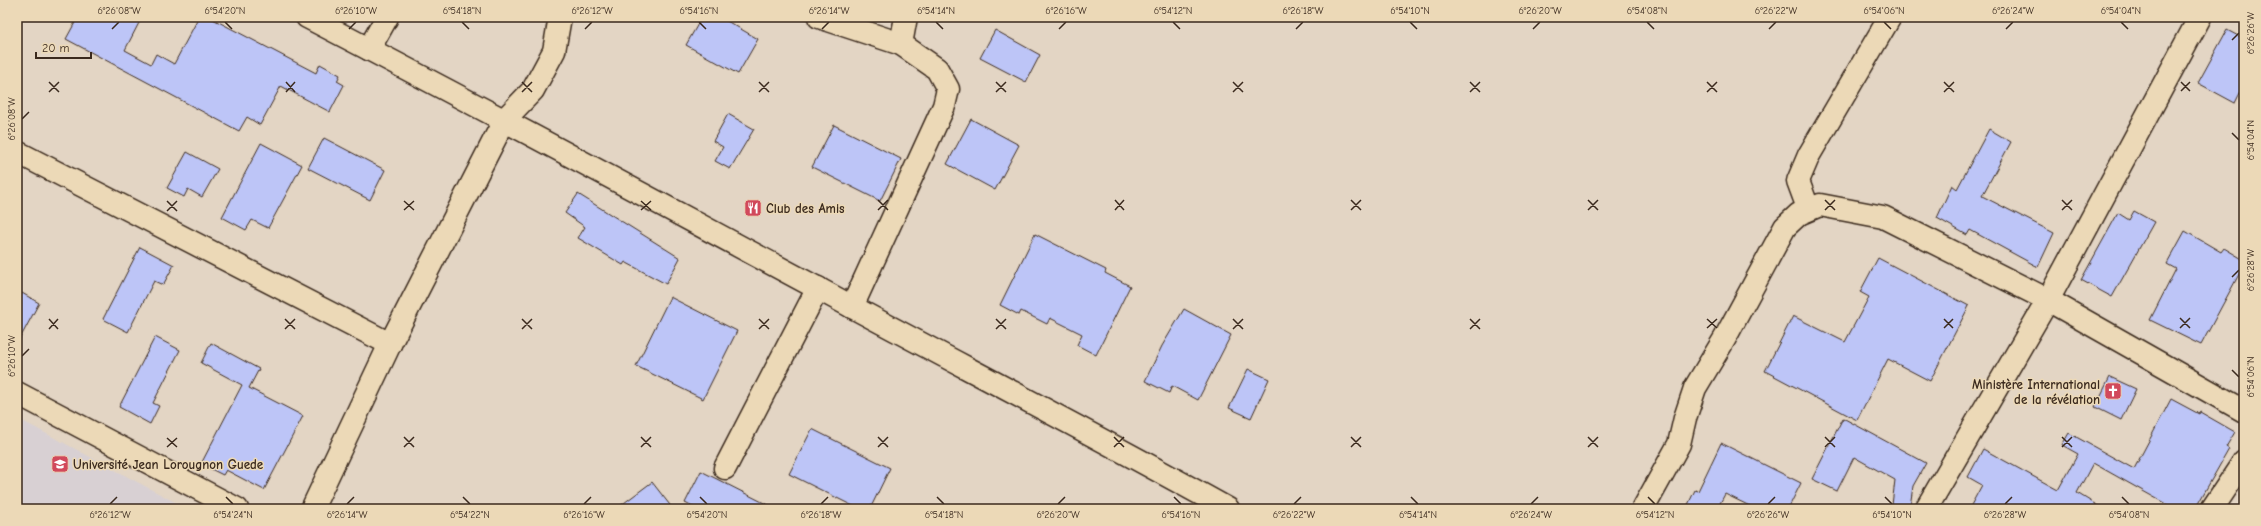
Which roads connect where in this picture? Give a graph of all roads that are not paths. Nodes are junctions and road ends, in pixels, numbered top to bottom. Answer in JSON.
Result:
{"nodes":[{"id":1,"x":307,"y":17,"type":"edge"},
{"id":2,"x":387,"y":17,"type":"edge"},
{"id":3,"x":560,"y":17,"type":"edge"},
{"id":4,"x":819,"y":17,"type":"edge"},
{"id":5,"x":906,"y":17,"type":"edge"},
{"id":6,"x":1890,"y":17,"type":"edge"},
{"id":7,"x":2200,"y":17,"type":"edge"},
{"id":8,"x":901,"y":44,"type":"junction"},
{"id":9,"x":369,"y":49,"type":"junction"},
{"id":10,"x":505,"y":119,"type":"junction"},
{"id":11,"x":17,"y":152,"type":"edge"},
{"id":12,"x":1808,"y":208,"type":"junction"},
{"id":13,"x":818,"y":288,"type":"junction"},
{"id":14,"x":2048,"y":300,"type":"junction"},
{"id":15,"x":852,"y":307,"type":"junction"},
{"id":16,"x":390,"y":344,"type":"junction"},
{"id":17,"x":17,"y":393,"type":"edge"},
{"id":18,"x":2244,"y":411,"type":"edge"},
{"id":19,"x":2244,"y":461,"type":"edge"},
{"id":20,"x":725,"y":468,"type":"dead end"},
{"id":21,"x":237,"y":509,"type":"edge"},
{"id":22,"x":312,"y":509,"type":"edge"},
{"id":23,"x":1228,"y":509,"type":"edge"},
{"id":24,"x":1643,"y":509,"type":"edge"},
{"id":25,"x":1926,"y":509,"type":"edge"},
{"id":26,"x":2212,"y":509,"type":"edge"}],
"edges":[{"from":1,"to":9,"type":"street"},
{"from":2,"to":9,"type":"street"},
{"from":3,"to":10,"type":"street"},
{"from":4,"to":8,"type":"street"},
{"from":5,"to":8,"type":"street"},
{"from":6,"to":12,"type":"street"},
{"from":7,"to":14,"type":"street"},
{"from":8,"to":15,"type":"street"},
{"from":9,"to":10,"type":"street"},
{"from":10,"to":13,"type":"street"},
{"from":10,"to":16,"type":"street"},
{"from":11,"to":16,"type":"street"},
{"from":12,"to":14,"type":"street"},
{"from":12,"to":24,"type":"street"},
{"from":13,"to":15,"type":"street"},
{"from":13,"to":20,"type":"street"},
{"from":14,"to":18,"type":"street"},
{"from":14,"to":25,"type":"street"},
{"from":15,"to":23,"type":"street"},
{"from":16,"to":22,"type":"street"},
{"from":17,"to":21,"type":"street"},
{"from":19,"to":26,"type":"street"}]}
